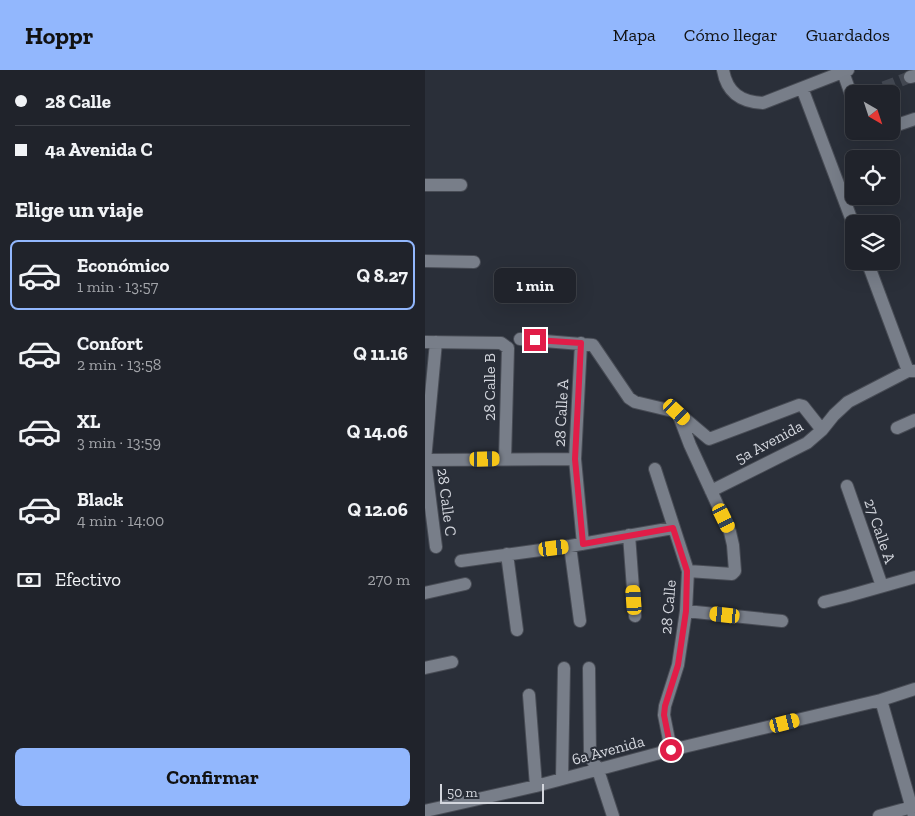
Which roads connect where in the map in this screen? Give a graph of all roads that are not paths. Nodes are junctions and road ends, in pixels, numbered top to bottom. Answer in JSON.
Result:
{"nodes":[{"id":1,"x":723,"y":70,"type":"edge"},
{"id":2,"x":845,"y":71,"type":"edge"},
{"id":3,"x":849,"y":85,"type":"edge"},
{"id":4,"x":802,"y":88,"type":"junction"},
{"id":5,"x":915,"y":119,"type":"edge"},
{"id":6,"x":900,"y":124,"type":"edge"},
{"id":7,"x":425,"y":185,"type":"edge"},
{"id":8,"x":461,"y":186,"type":"dead end"},
{"id":9,"x":850,"y":215,"type":"edge"},
{"id":10,"x":425,"y":262,"type":"edge"},
{"id":11,"x":474,"y":262,"type":"dead end"},
{"id":12,"x":871,"y":270,"type":"edge"},
{"id":13,"x":520,"y":340,"type":"dead end"},
{"id":14,"x":430,"y":342,"type":"edge"},
{"id":15,"x":581,"y":343,"type":"junction"},
{"id":16,"x":912,"y":371,"type":"edge"},
{"id":17,"x":677,"y":412,"type":"junction"},
{"id":18,"x":915,"y":420,"type":"edge"},
{"id":19,"x":897,"y":428,"type":"dead end"},
{"id":20,"x":822,"y":430,"type":"junction"},
{"id":21,"x":505,"y":459,"type":"junction"},
{"id":22,"x":575,"y":459,"type":"junction"},
{"id":23,"x":425,"y":460,"type":"edge"},
{"id":24,"x":655,"y":469,"type":"dead end"},
{"id":25,"x":847,"y":486,"type":"dead end"},
{"id":26,"x":711,"y":491,"type":"junction"},
{"id":27,"x":673,"y":528,"type":"junction"},
{"id":28,"x":629,"y":535,"type":"junction"},
{"id":29,"x":583,"y":544,"type":"junction"},
{"id":30,"x":437,"y":546,"type":"dead end"},
{"id":31,"x":570,"y":546,"type":"junction"},
{"id":32,"x":507,"y":554,"type":"junction"},
{"id":33,"x":461,"y":561,"type":"dead end"},
{"id":34,"x":687,"y":571,"type":"junction"},
{"id":35,"x":915,"y":576,"type":"edge"},
{"id":36,"x":465,"y":584,"type":"dead end"},
{"id":37,"x":882,"y":586,"type":"junction"},
{"id":38,"x":425,"y":593,"type":"edge"},
{"id":39,"x":824,"y":602,"type":"dead end"},
{"id":40,"x":686,"y":611,"type":"junction"},
{"id":41,"x":635,"y":616,"type":"dead end"},
{"id":42,"x":579,"y":621,"type":"dead end"},
{"id":43,"x":782,"y":621,"type":"dead end"},
{"id":44,"x":517,"y":630,"type":"dead end"},
{"id":45,"x":453,"y":662,"type":"dead end"},
{"id":46,"x":425,"y":668,"type":"edge"},
{"id":47,"x":564,"y":668,"type":"dead end"},
{"id":48,"x":589,"y":668,"type":"dead end"},
{"id":49,"x":915,"y":689,"type":"edge"},
{"id":50,"x":529,"y":695,"type":"dead end"},
{"id":51,"x":881,"y":700,"type":"junction"},
{"id":52,"x":671,"y":750,"type":"junction"},
{"id":53,"x":598,"y":770,"type":"junction"},
{"id":54,"x":562,"y":779,"type":"junction"},
{"id":55,"x":536,"y":786,"type":"junction"},
{"id":56,"x":462,"y":810,"type":"edge"},
{"id":57,"x":425,"y":811,"type":"edge"},
{"id":58,"x":913,"y":812,"type":"edge"},
{"id":59,"x":613,"y":816,"type":"edge"},
{"id":60,"x":879,"y":816,"type":"edge"}],
"edges":[{"from":1,"to":4,"type":"street"},
{"from":2,"to":3,"type":"street"},
{"from":2,"to":4,"type":"street"},
{"from":4,"to":9,"type":"street"},
{"from":5,"to":6,"type":"street"},
{"from":7,"to":8,"type":"street"},
{"from":10,"to":11,"type":"street"},
{"from":12,"to":16,"type":"street"},
{"from":13,"to":15,"type":"street"},
{"from":14,"to":21,"type":"street","name":"28 Calle B"},
{"from":14,"to":23,"type":"street","name":"28 Calle C"},
{"from":15,"to":17,"type":"street"},
{"from":15,"to":22,"type":"street","name":"28 Calle A"},
{"from":16,"to":20,"type":"street","name":"5a Avenida"},
{"from":17,"to":20,"type":"street"},
{"from":17,"to":26,"type":"street"},
{"from":18,"to":19,"type":"street"},
{"from":20,"to":26,"type":"street","name":"5a Avenida"},
{"from":21,"to":22,"type":"street"},
{"from":21,"to":23,"type":"street"},
{"from":22,"to":29,"type":"street","name":"28 Calle A"},
{"from":23,"to":30,"type":"street","name":"28 Calle C"},
{"from":24,"to":27,"type":"street","name":"28 Calle"},
{"from":25,"to":37,"type":"street","name":"27 Calle A"},
{"from":26,"to":34,"type":"street"},
{"from":27,"to":28,"type":"street"},
{"from":27,"to":34,"type":"street","name":"28 Calle"},
{"from":28,"to":29,"type":"street"},
{"from":28,"to":41,"type":"street"},
{"from":29,"to":31,"type":"street"},
{"from":31,"to":32,"type":"street"},
{"from":31,"to":42,"type":"street"},
{"from":32,"to":33,"type":"street"},
{"from":32,"to":44,"type":"street"},
{"from":34,"to":40,"type":"street","name":"28 Calle"},
{"from":35,"to":37,"type":"street"},
{"from":36,"to":38,"type":"street"},
{"from":37,"to":39,"type":"street"},
{"from":40,"to":43,"type":"street"},
{"from":40,"to":52,"type":"street","name":"28 Calle"},
{"from":45,"to":46,"type":"street"},
{"from":47,"to":54,"type":"street"},
{"from":48,"to":53,"type":"street"},
{"from":49,"to":51,"type":"street","name":"6a Avenida"},
{"from":50,"to":55,"type":"street"},
{"from":51,"to":52,"type":"street","name":"6a Avenida"},
{"from":51,"to":58,"type":"street"},
{"from":52,"to":53,"type":"street","name":"6a Avenida"},
{"from":53,"to":54,"type":"street","name":"6a Avenida"},
{"from":53,"to":59,"type":"street"},
{"from":54,"to":55,"type":"street","name":"6a Avenida"},
{"from":55,"to":56,"type":"street","name":"6a Avenida"},
{"from":56,"to":57,"type":"street","name":"6a Avenida"},
{"from":58,"to":60,"type":"street"}]}
